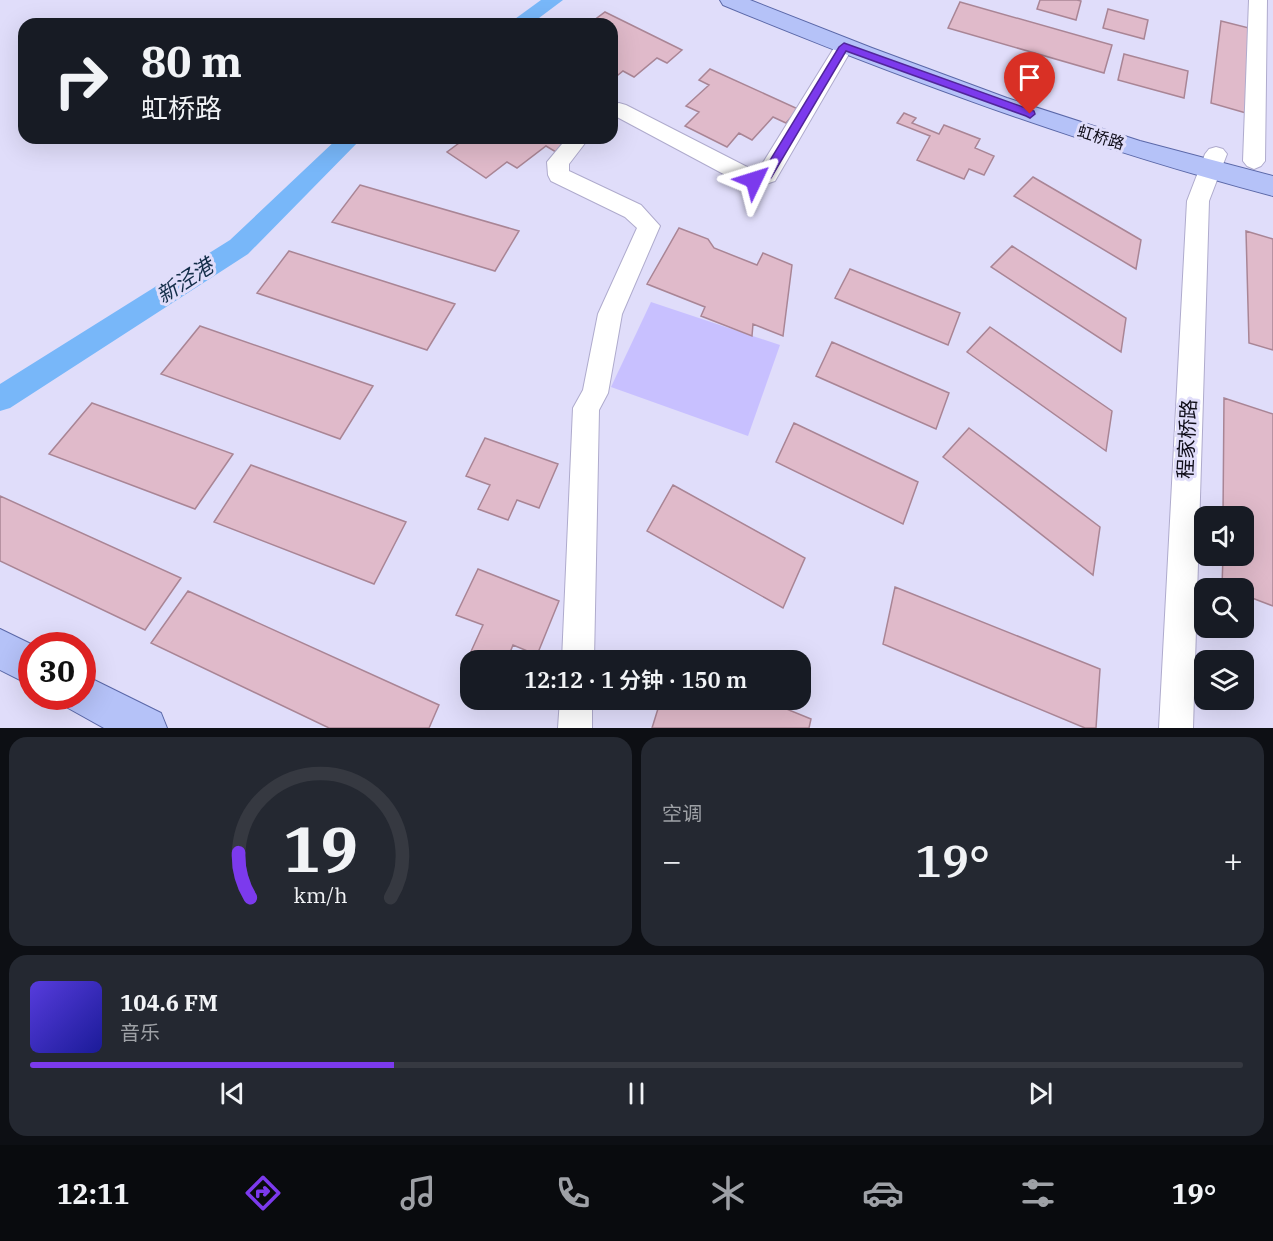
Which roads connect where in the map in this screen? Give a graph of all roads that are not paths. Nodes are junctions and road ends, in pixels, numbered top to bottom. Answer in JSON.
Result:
{"nodes":[{"id":1,"x":731,"y":0,"type":"edge"},
{"id":2,"x":765,"y":0,"type":"edge"},
{"id":3,"x":1258,"y":0,"type":"edge"},
{"id":4,"x":844,"y":47,"type":"junction"},
{"id":5,"x":618,"y":110,"type":"edge"},
{"id":6,"x":574,"y":144,"type":"edge"},
{"id":7,"x":1212,"y":162,"type":"junction"},
{"id":8,"x":1264,"y":163,"type":"edge"},
{"id":9,"x":1273,"y":186,"type":"edge"},
{"id":10,"x":0,"y":649,"type":"edge"},
{"id":11,"x":578,"y":650,"type":"edge"},
{"id":12,"x":18,"y":659,"type":"edge"},
{"id":13,"x":96,"y":701,"type":"edge"},
{"id":14,"x":576,"y":710,"type":"edge"},
{"id":15,"x":146,"y":728,"type":"edge"},
{"id":16,"x":575,"y":728,"type":"edge"},
{"id":17,"x":1176,"y":728,"type":"edge"}],
"edges":[{"from":1,"to":4,"type":"main road","name":"虹桥路"},
{"from":2,"to":7,"type":"main road","name":"虹桥路"},
{"from":3,"to":8,"type":"street"},
{"from":4,"to":5,"type":"street"},
{"from":4,"to":7,"type":"main road","name":"虹桥路"},
{"from":6,"to":11,"type":"street"},
{"from":7,"to":8,"type":"main road","name":"虹桥路"},
{"from":7,"to":9,"type":"main road","name":"虹桥路"},
{"from":7,"to":17,"type":"street","name":"程家桥路"},
{"from":10,"to":12,"type":"main road"},
{"from":13,"to":15,"type":"main road"},
{"from":14,"to":16,"type":"street"}]}
